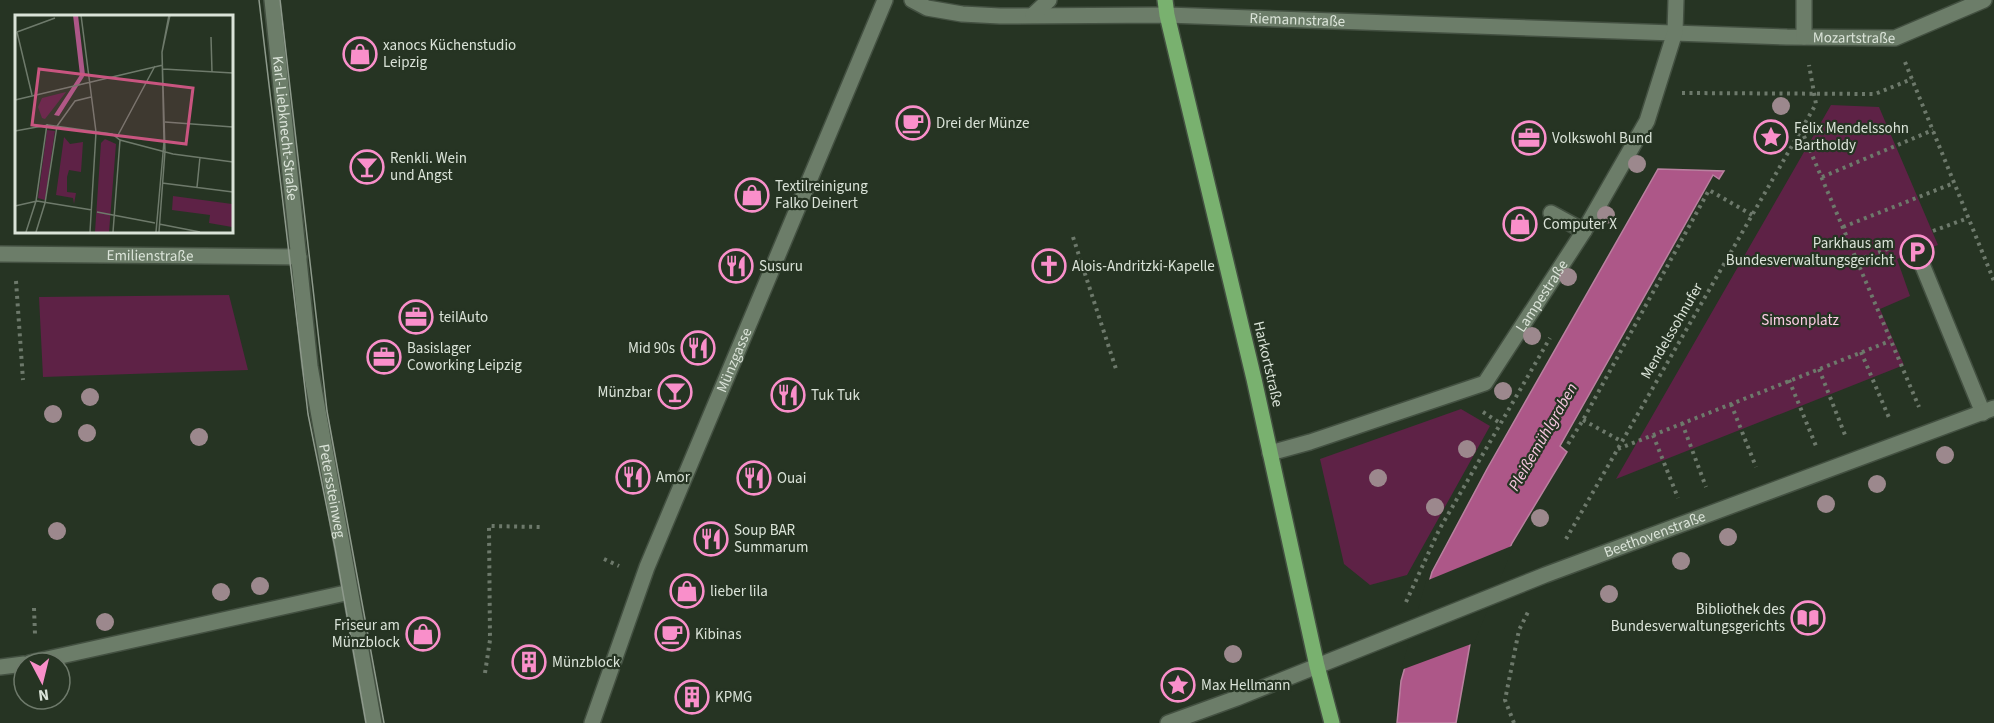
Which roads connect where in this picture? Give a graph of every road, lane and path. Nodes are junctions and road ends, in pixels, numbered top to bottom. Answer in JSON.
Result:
{"nodes":[{"id":1,"x":272,"y":0,"type":"edge"},
{"id":2,"x":885,"y":0,"type":"edge"},
{"id":3,"x":912,"y":0,"type":"edge"},
{"id":4,"x":1049,"y":0,"type":"edge"},
{"id":5,"x":1676,"y":0,"type":"edge"},
{"id":6,"x":1804,"y":0,"type":"edge"},
{"id":7,"x":1984,"y":0,"type":"edge"},
{"id":8,"x":1166,"y":7,"type":"edge"},
{"id":9,"x":1033,"y":15,"type":"junction"},
{"id":10,"x":1681,"y":32,"type":"junction"},
{"id":11,"x":1787,"y":37,"type":"joint"},
{"id":12,"x":1804,"y":37,"type":"junction"},
{"id":13,"x":1895,"y":38,"type":"junction"},
{"id":14,"x":1912,"y":79,"type":"junction"},
{"id":15,"x":1655,"y":93,"type":"junction"},
{"id":16,"x":1685,"y":93,"type":"junction"},
{"id":17,"x":1814,"y":95,"type":"junction"},
{"id":18,"x":1680,"y":103,"type":"dead end"},
{"id":19,"x":1801,"y":129,"type":"junction"},
{"id":20,"x":1933,"y":130,"type":"junction"},
{"id":21,"x":1822,"y":177,"type":"junction"},
{"id":22,"x":1954,"y":183,"type":"junction"},
{"id":23,"x":1551,"y":213,"type":"dead end"},
{"id":24,"x":1752,"y":215,"type":"junction"},
{"id":25,"x":1843,"y":227,"type":"junction"},
{"id":26,"x":1584,"y":231,"type":"junction"},
{"id":27,"x":1073,"y":237,"type":"dead end"},
{"id":28,"x":1917,"y":252,"type":"dead end"},
{"id":29,"x":7,"y":254,"type":"edge"},
{"id":30,"x":299,"y":257,"type":"junction"},
{"id":31,"x":1994,"y":281,"type":"edge"},
{"id":32,"x":1555,"y":330,"type":"dead end"},
{"id":33,"x":1890,"y":340,"type":"junction"},
{"id":34,"x":1861,"y":352,"type":"junction"},
{"id":35,"x":1116,"y":369,"type":"dead end"},
{"id":36,"x":1819,"y":369,"type":"junction"},
{"id":37,"x":23,"y":380,"type":"dead end"},
{"id":38,"x":1789,"y":380,"type":"junction"},
{"id":39,"x":1731,"y":404,"type":"junction"},
{"id":40,"x":1989,"y":411,"type":"edge"},
{"id":41,"x":1583,"y":420,"type":"junction"},
{"id":42,"x":1682,"y":423,"type":"junction"},
{"id":43,"x":1930,"y":433,"type":"junction"},
{"id":44,"x":1653,"y":435,"type":"junction"},
{"id":45,"x":1622,"y":442,"type":"junction"},
{"id":46,"x":1568,"y":444,"type":"dead end"},
{"id":47,"x":1900,"y":444,"type":"junction"},
{"id":48,"x":1618,"y":449,"type":"junction"},
{"id":49,"x":1270,"y":453,"type":"junction"},
{"id":50,"x":1855,"y":460,"type":"junction"},
{"id":51,"x":1826,"y":471,"type":"junction"},
{"id":52,"x":1766,"y":493,"type":"junction"},
{"id":53,"x":1716,"y":512,"type":"junction"},
{"id":54,"x":1687,"y":522,"type":"junction"},
{"id":55,"x":541,"y":528,"type":"dead end"},
{"id":56,"x":1545,"y":575,"type":"junction"},
{"id":57,"x":350,"y":592,"type":"junction"},
{"id":58,"x":1407,"y":628,"type":"junction"},
{"id":59,"x":72,"y":653,"type":"edge"},
{"id":60,"x":1317,"y":666,"type":"junction"},
{"id":61,"x":485,"y":673,"type":"dead end"},
{"id":62,"x":374,"y":723,"type":"edge"},
{"id":63,"x":592,"y":723,"type":"edge"},
{"id":64,"x":1168,"y":723,"type":"edge"},
{"id":65,"x":1332,"y":723,"type":"edge"},
{"id":66,"x":1514,"y":723,"type":"edge"}],
"edges":[{"from":1,"to":30,"type":"street","name":"Karl-Liebknecht-Straße"},
{"from":2,"to":63,"type":"street","name":"Münzgasse"},
{"from":3,"to":9,"type":"street","name":"Riemannstraße"},
{"from":4,"to":9,"type":"street"},
{"from":5,"to":10,"type":"street","name":"Lampestraße"},
{"from":6,"to":12,"type":"street"},
{"from":7,"to":13,"type":"street","name":"Mozartstraße"},
{"from":8,"to":9,"type":"street","name":"Riemannstraße"},
{"from":8,"to":10,"type":"street","name":"Riemannstraße"},
{"from":8,"to":49,"type":"main road","name":"Harkortstraße"},
{"from":10,"to":11,"type":"street","name":"Riemannstraße"},
{"from":10,"to":15,"type":"street","name":"Lampestraße"},
{"from":11,"to":12,"type":"street","name":"Mozartstraße"},
{"from":12,"to":13,"type":"street","name":"Mozartstraße"},
{"from":12,"to":17,"type":"path","name":"Mendelssohnufer"},
{"from":13,"to":14,"type":"path"},
{"from":14,"to":17,"type":"path"},
{"from":14,"to":20,"type":"path"},
{"from":15,"to":16,"type":"path"},
{"from":15,"to":26,"type":"street","name":"Lampestraße"},
{"from":16,"to":17,"type":"path"},
{"from":16,"to":18,"type":"path"},
{"from":17,"to":19,"type":"path","name":"Mendelssohnufer"},
{"from":19,"to":21,"type":"path"},
{"from":19,"to":24,"type":"path","name":"Mendelssohnufer"},
{"from":20,"to":21,"type":"path"},
{"from":20,"to":22,"type":"path"},
{"from":21,"to":25,"type":"path"},
{"from":22,"to":25,"type":"path"},
{"from":22,"to":31,"type":"path"},
{"from":23,"to":26,"type":"street"},
{"from":24,"to":41,"type":"path"},
{"from":24,"to":45,"type":"path","name":"Mendelssohnufer"},
{"from":25,"to":33,"type":"path"},
{"from":26,"to":49,"type":"street","name":"Lampestraße"},
{"from":27,"to":35,"type":"path"},
{"from":28,"to":40,"type":"street"},
{"from":29,"to":30,"type":"street","name":"Emilienstraße"},
{"from":29,"to":37,"type":"path"},
{"from":30,"to":57,"type":"street","name":"Peterssteinweg"},
{"from":32,"to":58,"type":"path"},
{"from":33,"to":34,"type":"path"},
{"from":33,"to":43,"type":"path"},
{"from":34,"to":36,"type":"path"},
{"from":34,"to":47,"type":"path"},
{"from":36,"to":38,"type":"path"},
{"from":36,"to":50,"type":"path"},
{"from":38,"to":39,"type":"path"},
{"from":38,"to":51,"type":"path"},
{"from":39,"to":42,"type":"path"},
{"from":39,"to":52,"type":"path"},
{"from":40,"to":43,"type":"street","name":"Beethovenstraße"},
{"from":41,"to":45,"type":"path"},
{"from":41,"to":46,"type":"path"},
{"from":42,"to":44,"type":"path"},
{"from":42,"to":53,"type":"path"},
{"from":43,"to":47,"type":"street","name":"Beethovenstraße"},
{"from":44,"to":48,"type":"path"},
{"from":44,"to":54,"type":"path"},
{"from":45,"to":48,"type":"path","name":"Mendelssohnufer"},
{"from":47,"to":50,"type":"street","name":"Beethovenstraße"},
{"from":48,"to":56,"type":"path","name":"Mendelssohnufer"},
{"from":49,"to":60,"type":"main road","name":"Harkortstraße"},
{"from":50,"to":51,"type":"street","name":"Beethovenstraße"},
{"from":51,"to":52,"type":"street","name":"Beethovenstraße"},
{"from":52,"to":53,"type":"street","name":"Beethovenstraße"},
{"from":53,"to":54,"type":"street","name":"Beethovenstraße"},
{"from":54,"to":56,"type":"street","name":"Beethovenstraße"},
{"from":55,"to":61,"type":"path"},
{"from":56,"to":58,"type":"street","name":"Beethovenstraße"},
{"from":56,"to":66,"type":"path","name":"Mendelssohnufer"},
{"from":57,"to":59,"type":"street"},
{"from":57,"to":62,"type":"street","name":"Peterssteinweg"},
{"from":58,"to":60,"type":"street","name":"Beethovenstraße"},
{"from":60,"to":64,"type":"street","name":"Beethovenstraße"},
{"from":60,"to":65,"type":"main road","name":"Harkortstraße"}]}
